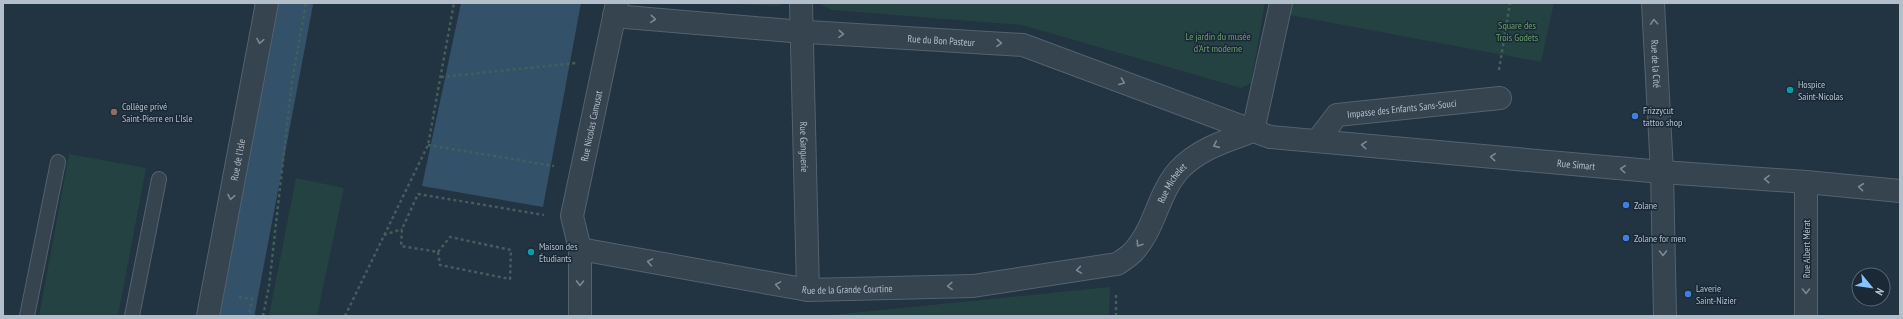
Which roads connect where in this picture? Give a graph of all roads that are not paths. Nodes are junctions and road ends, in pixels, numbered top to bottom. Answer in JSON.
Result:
{"nodes":[{"id":1,"x":801,"y":3,"type":"edge"},
{"id":2,"x":1653,"y":3,"type":"edge"},
{"id":3,"x":264,"y":4,"type":"edge"},
{"id":4,"x":1280,"y":8,"type":"edge"},
{"id":5,"x":615,"y":9,"type":"edge"},
{"id":6,"x":802,"y":32,"type":"junction"},
{"id":7,"x":1500,"y":98,"type":"dead end"},
{"id":8,"x":1253,"y":131,"type":"junction"},
{"id":9,"x":1317,"y":141,"type":"junction"},
{"id":10,"x":58,"y":162,"type":"dead end"},
{"id":11,"x":1662,"y":172,"type":"junction"},
{"id":12,"x":159,"y":178,"type":"dead end"},
{"id":13,"x":1806,"y":182,"type":"junction"},
{"id":14,"x":1900,"y":191,"type":"edge"},
{"id":15,"x":580,"y":249,"type":"junction"},
{"id":16,"x":1117,"y":264,"type":"joint"},
{"id":17,"x":808,"y":290,"type":"junction"},
{"id":18,"x":27,"y":316,"type":"edge"},
{"id":19,"x":132,"y":316,"type":"edge"},
{"id":20,"x":208,"y":316,"type":"edge"},
{"id":21,"x":580,"y":316,"type":"edge"},
{"id":22,"x":1665,"y":316,"type":"edge"},
{"id":23,"x":1806,"y":316,"type":"edge"}],
"edges":[{"from":1,"to":6,"type":"street","name":"Rue Ganguerie"},
{"from":11,"to":2,"type":"street","name":"Rue de la Cité","one_way":true},
{"from":3,"to":20,"type":"street","name":"Rue de l'Isle","one_way":true},
{"from":4,"to":8,"type":"street"},
{"from":5,"to":6,"type":"street","name":"Rue du Bon Pasteur","one_way":true},
{"from":5,"to":15,"type":"street","name":"Rue Nicolas Camusat"},
{"from":6,"to":8,"type":"street","name":"Rue du Bon Pasteur","one_way":true},
{"from":6,"to":17,"type":"street","name":"Rue Ganguerie"},
{"from":7,"to":9,"type":"street","name":"Impasse des Enfants Sans-Souci"},
{"from":8,"to":9,"type":"street","name":"Rue Simart"},
{"from":8,"to":16,"type":"street","name":"Rue Michelet","one_way":true},
{"from":11,"to":9,"type":"street","name":"Rue Simart","one_way":true},
{"from":10,"to":18,"type":"lane"},
{"from":13,"to":11,"type":"street","name":"Rue Simart","one_way":true},
{"from":11,"to":22,"type":"street","name":"Rue de la Cité","one_way":true},
{"from":12,"to":19,"type":"lane"},
{"from":14,"to":13,"type":"street","name":"Rue Simart","one_way":true},
{"from":13,"to":23,"type":"street","name":"Rue Albert Mérat","one_way":true},
{"from":17,"to":15,"type":"street","name":"Rue de la Grande Courtine","one_way":true},
{"from":15,"to":21,"type":"street","name":"Rue Nicolas Camusat","one_way":true},
{"from":16,"to":17,"type":"street","name":"Rue de la Grande Courtine","one_way":true}]}
